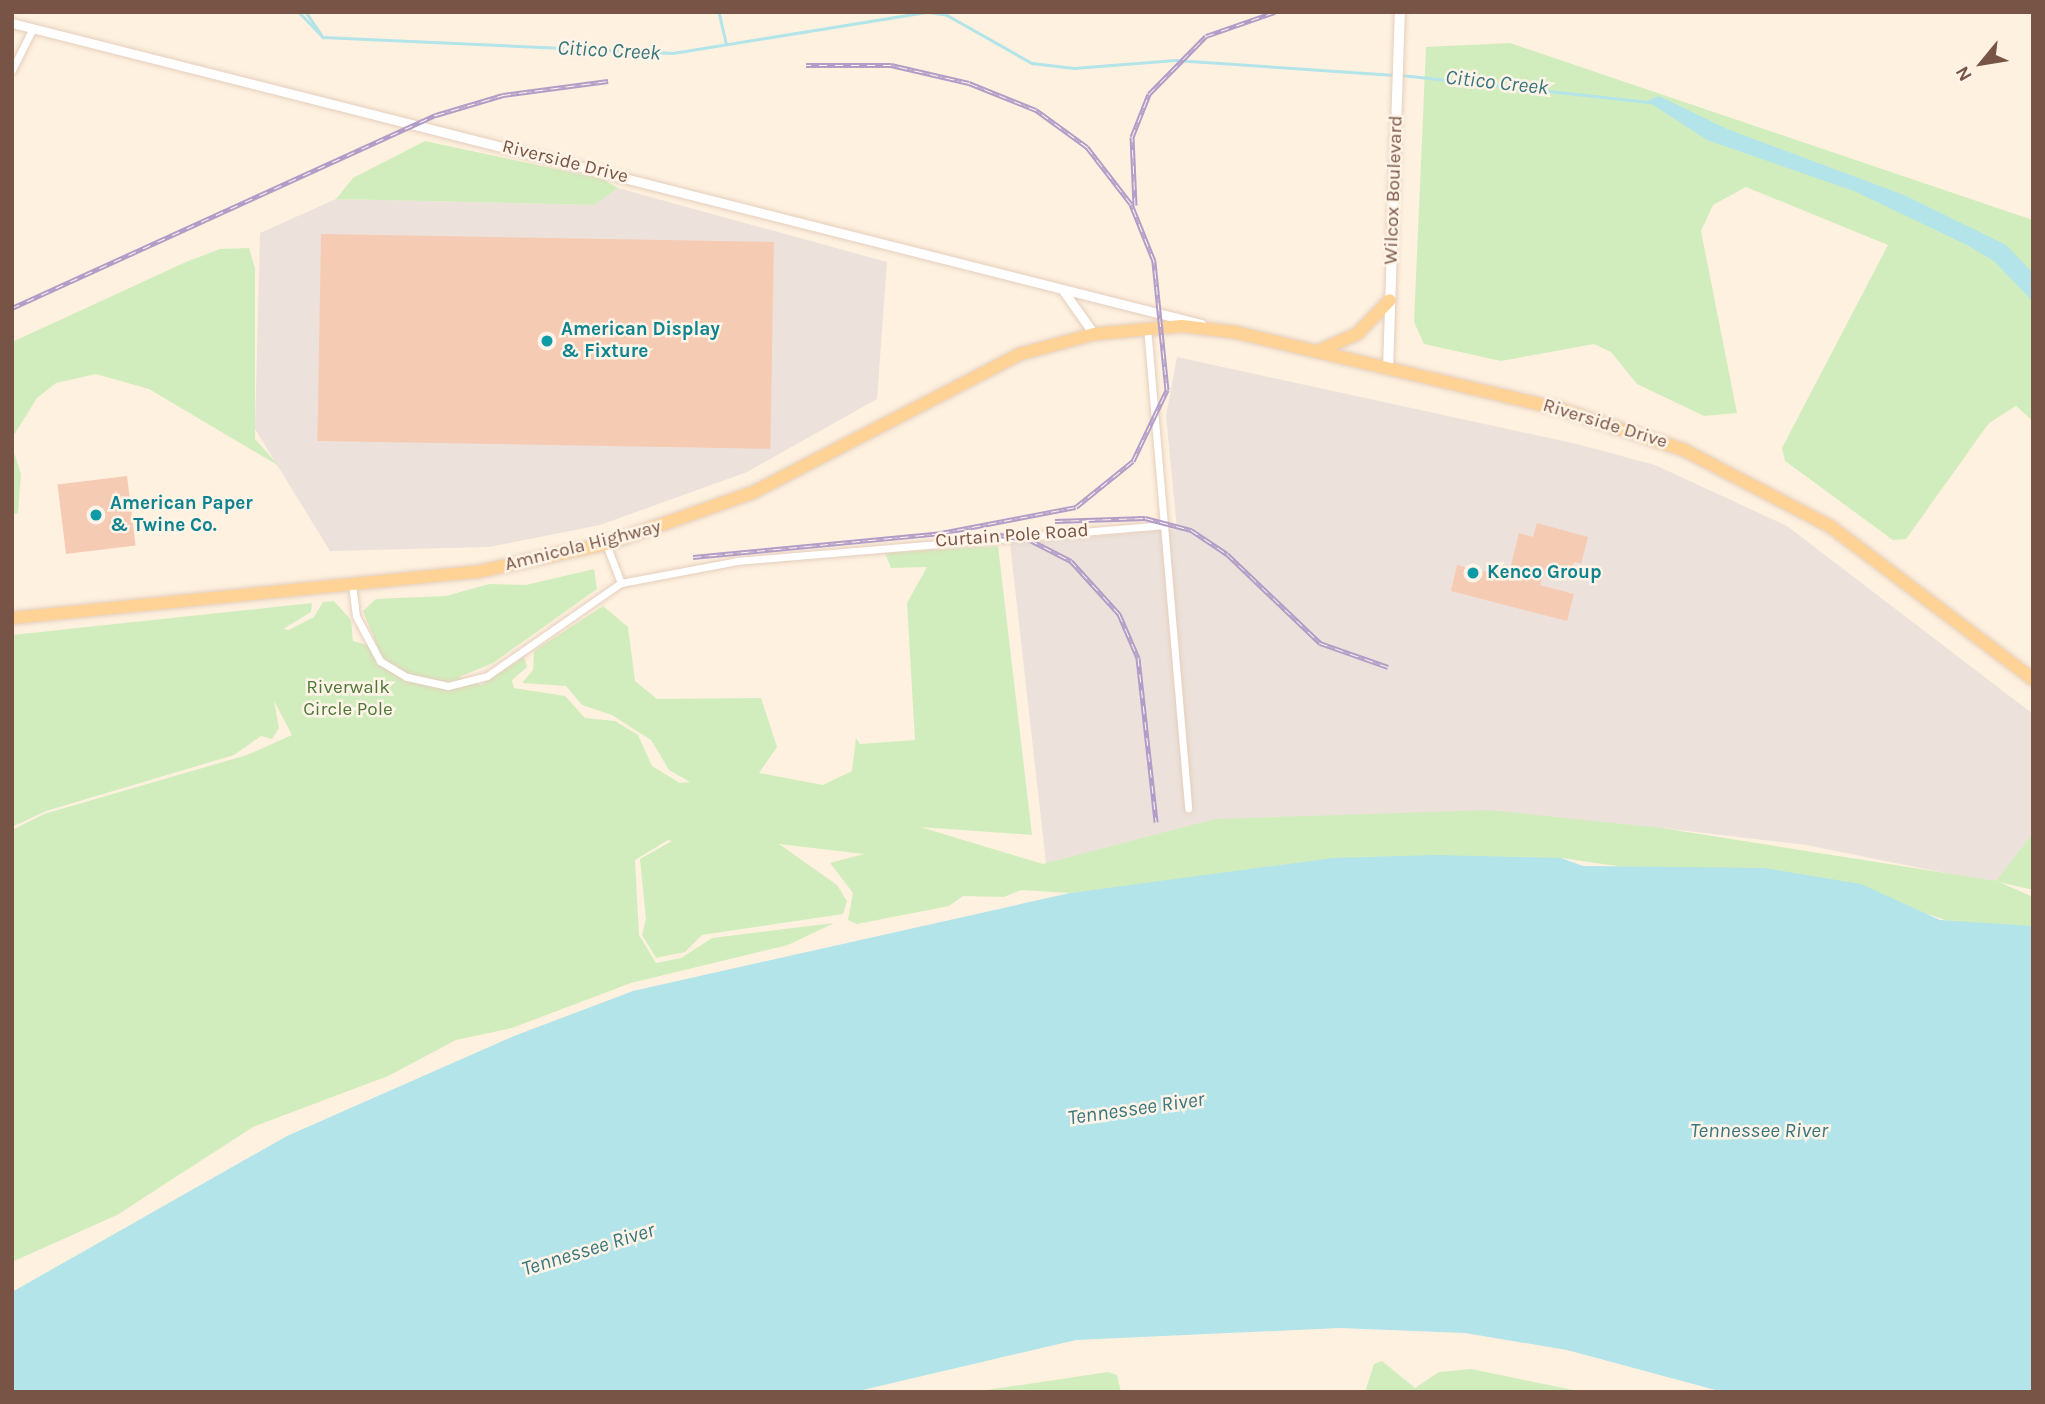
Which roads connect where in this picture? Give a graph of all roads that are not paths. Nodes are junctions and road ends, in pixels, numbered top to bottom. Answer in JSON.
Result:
{"nodes":[{"id":1,"x":1400,"y":18,"type":"edge"},
{"id":2,"x":12,"y":23,"type":"edge"},
{"id":3,"x":33,"y":28,"type":"junction"},
{"id":4,"x":12,"y":70,"type":"edge"},
{"id":5,"x":1058,"y":286,"type":"junction"},
{"id":6,"x":1390,"y":300,"type":"junction"},
{"id":7,"x":1147,"y":327,"type":"junction"},
{"id":8,"x":1219,"y":330,"type":"junction"},
{"id":9,"x":1114,"y":331,"type":"joint"},
{"id":10,"x":1094,"y":334,"type":"junction"},
{"id":11,"x":1317,"y":352,"type":"junction"},
{"id":12,"x":1388,"y":369,"type":"junction"},
{"id":13,"x":1164,"y":525,"type":"junction"},
{"id":14,"x":606,"y":544,"type":"junction"},
{"id":15,"x":621,"y":583,"type":"junction"},
{"id":16,"x":352,"y":584,"type":"junction"},
{"id":17,"x":12,"y":618,"type":"edge"},
{"id":18,"x":2033,"y":679,"type":"edge"},
{"id":19,"x":1188,"y":808,"type":"dead end"}],
"edges":[{"from":1,"to":6,"type":"main road","name":"Wilcox Boulevard"},
{"from":2,"to":3,"type":"street","name":"Riverside Drive"},
{"from":3,"to":4,"type":"street"},
{"from":3,"to":5,"type":"street","name":"Riverside Drive"},
{"from":5,"to":8,"type":"street","name":"Riverside Drive"},
{"from":5,"to":10,"type":"street"},
{"from":6,"to":11,"type":"main road"},
{"from":6,"to":12,"type":"main road","name":"Wilcox Boulevard"},
{"from":7,"to":8,"type":"main road","name":"Riverside Drive"},
{"from":7,"to":9,"type":"main road","name":"Riverside Drive"},
{"from":7,"to":13,"type":"street"},
{"from":8,"to":11,"type":"main road","name":"Riverside Drive"},
{"from":9,"to":10,"type":"main road","name":"Amnicola Highway"},
{"from":10,"to":14,"type":"main road","name":"Amnicola Highway"},
{"from":11,"to":12,"type":"main road","name":"Riverside Drive"},
{"from":12,"to":18,"type":"main road","name":"Riverside Drive"},
{"from":13,"to":15,"type":"street","name":"Curtain Pole Road"},
{"from":13,"to":19,"type":"street"},
{"from":14,"to":15,"type":"street"},
{"from":14,"to":16,"type":"main road","name":"Amnicola Highway"},
{"from":15,"to":16,"type":"street"},
{"from":16,"to":17,"type":"main road","name":"Amnicola Highway"}]}
